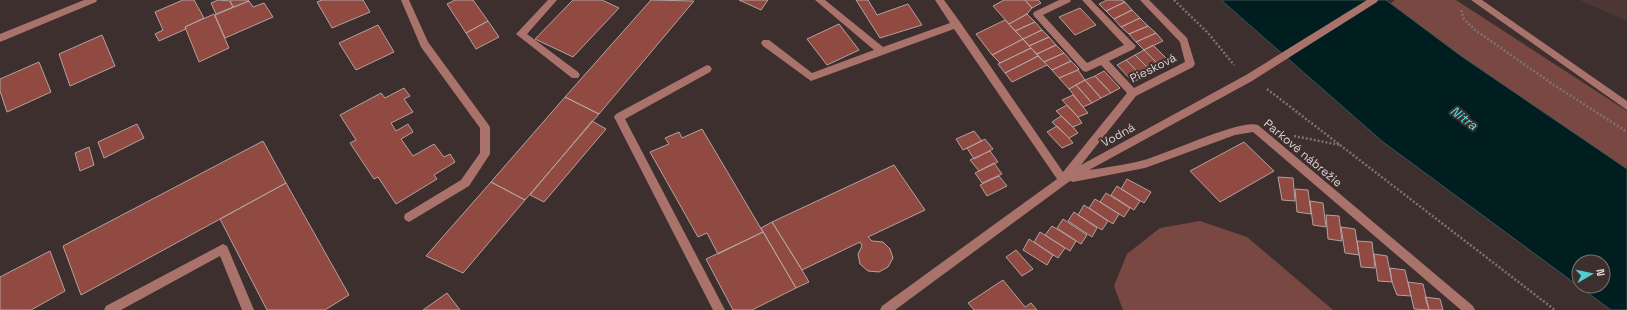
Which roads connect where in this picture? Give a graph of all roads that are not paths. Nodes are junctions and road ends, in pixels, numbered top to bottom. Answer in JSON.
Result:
{"nodes":[{"id":1,"x":93,"y":0,"type":"edge"},
{"id":2,"x":405,"y":0,"type":"edge"},
{"id":3,"x":553,"y":0,"type":"edge"},
{"id":4,"x":819,"y":0,"type":"edge"},
{"id":5,"x":939,"y":0,"type":"edge"},
{"id":6,"x":1068,"y":0,"type":"edge"},
{"id":7,"x":1086,"y":0,"type":"edge"},
{"id":8,"x":1144,"y":0,"type":"edge"},
{"id":9,"x":1374,"y":0,"type":"edge"},
{"id":10,"x":1475,"y":0,"type":"edge"},
{"id":11,"x":957,"y":24,"type":"junction"},
{"id":12,"x":0,"y":38,"type":"edge"},
{"id":13,"x":766,"y":43,"type":"dead end"},
{"id":14,"x":882,"y":52,"type":"junction"},
{"id":15,"x":1102,"y":60,"type":"junction"},
{"id":16,"x":707,"y":69,"type":"dead end"},
{"id":17,"x":575,"y":74,"type":"dead end"},
{"id":18,"x":1133,"y":93,"type":"junction"},
{"id":19,"x":1627,"y":106,"type":"edge"},
{"id":20,"x":1063,"y":180,"type":"junction"},
{"id":21,"x":409,"y":217,"type":"dead end"},
{"id":22,"x":110,"y":310,"type":"edge"},
{"id":23,"x":248,"y":310,"type":"edge"},
{"id":24,"x":719,"y":310,"type":"edge"},
{"id":25,"x":886,"y":310,"type":"edge"},
{"id":26,"x":1469,"y":310,"type":"edge"}],
"edges":[{"from":1,"to":12,"type":"street"},
{"from":2,"to":21,"type":"street"},
{"from":3,"to":17,"type":"street"},
{"from":4,"to":14,"type":"street"},
{"from":5,"to":11,"type":"street"},
{"from":6,"to":15,"type":"street"},
{"from":7,"to":15,"type":"street"},
{"from":8,"to":18,"type":"street","name":"Piesková"},
{"from":9,"to":20,"type":"street","name":"Vodná"},
{"from":10,"to":19,"type":"street"},
{"from":11,"to":14,"type":"street"},
{"from":11,"to":20,"type":"street"},
{"from":13,"to":14,"type":"street"},
{"from":15,"to":18,"type":"street"},
{"from":16,"to":24,"type":"street"},
{"from":18,"to":20,"type":"street","name":"Piesková"},
{"from":20,"to":25,"type":"street","name":"Vodná"},
{"from":20,"to":26,"type":"street","name":"Parkové nábrežie"},
{"from":22,"to":23,"type":"street"}]}
